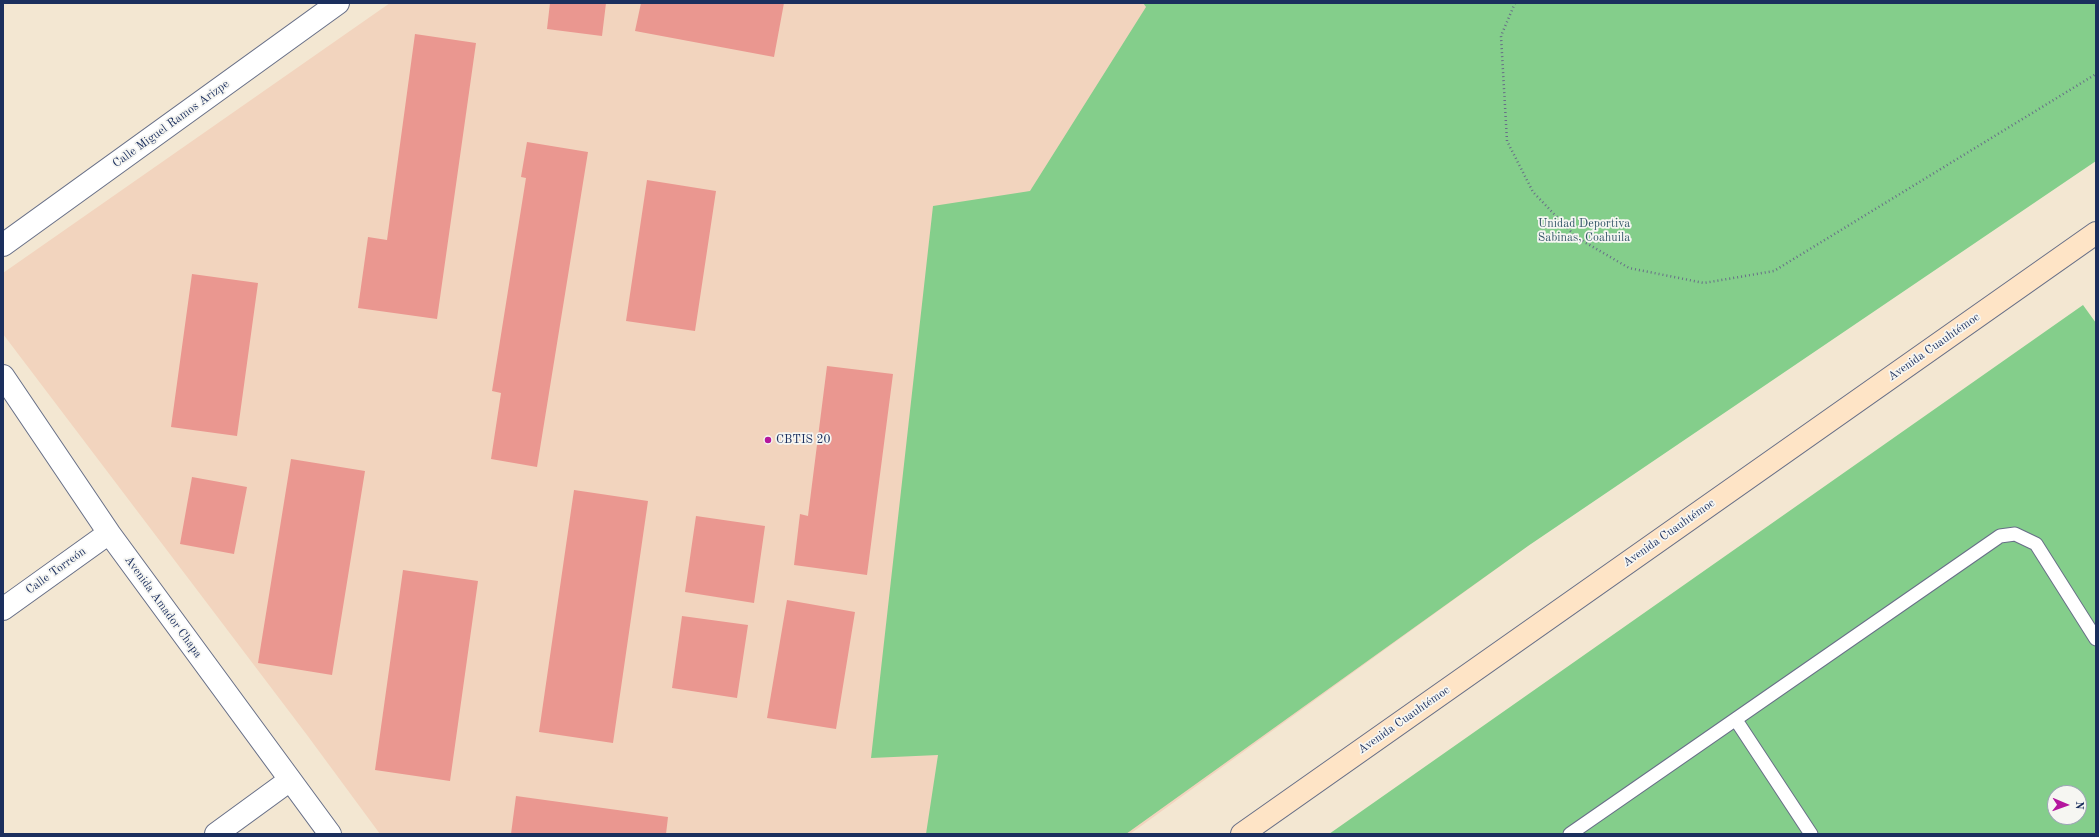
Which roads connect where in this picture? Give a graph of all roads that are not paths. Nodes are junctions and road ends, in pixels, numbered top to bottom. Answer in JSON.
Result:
{"nodes":[{"id":1,"x":338,"y":3,"type":"edge"},
{"id":2,"x":2094,"y":238,"type":"edge"},
{"id":3,"x":3,"y":245,"type":"edge"},
{"id":4,"x":3,"y":376,"type":"edge"},
{"id":5,"x":109,"y":533,"type":"junction"},
{"id":6,"x":3,"y":609,"type":"edge"},
{"id":7,"x":2096,"y":639,"type":"edge"},
{"id":8,"x":1736,"y":720,"type":"junction"},
{"id":9,"x":290,"y":780,"type":"junction"},
{"id":10,"x":216,"y":834,"type":"edge"},
{"id":11,"x":330,"y":834,"type":"edge"},
{"id":12,"x":1242,"y":834,"type":"edge"},
{"id":13,"x":1570,"y":834,"type":"edge"},
{"id":14,"x":1811,"y":834,"type":"edge"}],
"edges":[{"from":1,"to":3,"type":"street","name":"Calle Miguel Ramos Arizpe"},
{"from":2,"to":12,"type":"main road","name":"Avenida Cuauhtémoc"},
{"from":4,"to":5,"type":"street","name":"Avenida Amador Chapa"},
{"from":5,"to":6,"type":"street","name":"Calle Torreón"},
{"from":5,"to":9,"type":"street","name":"Avenida Amador Chapa"},
{"from":7,"to":8,"type":"lane"},
{"from":8,"to":13,"type":"lane"},
{"from":8,"to":14,"type":"lane"},
{"from":9,"to":10,"type":"street"},
{"from":9,"to":11,"type":"street","name":"Avenida Amador Chapa"}]}
